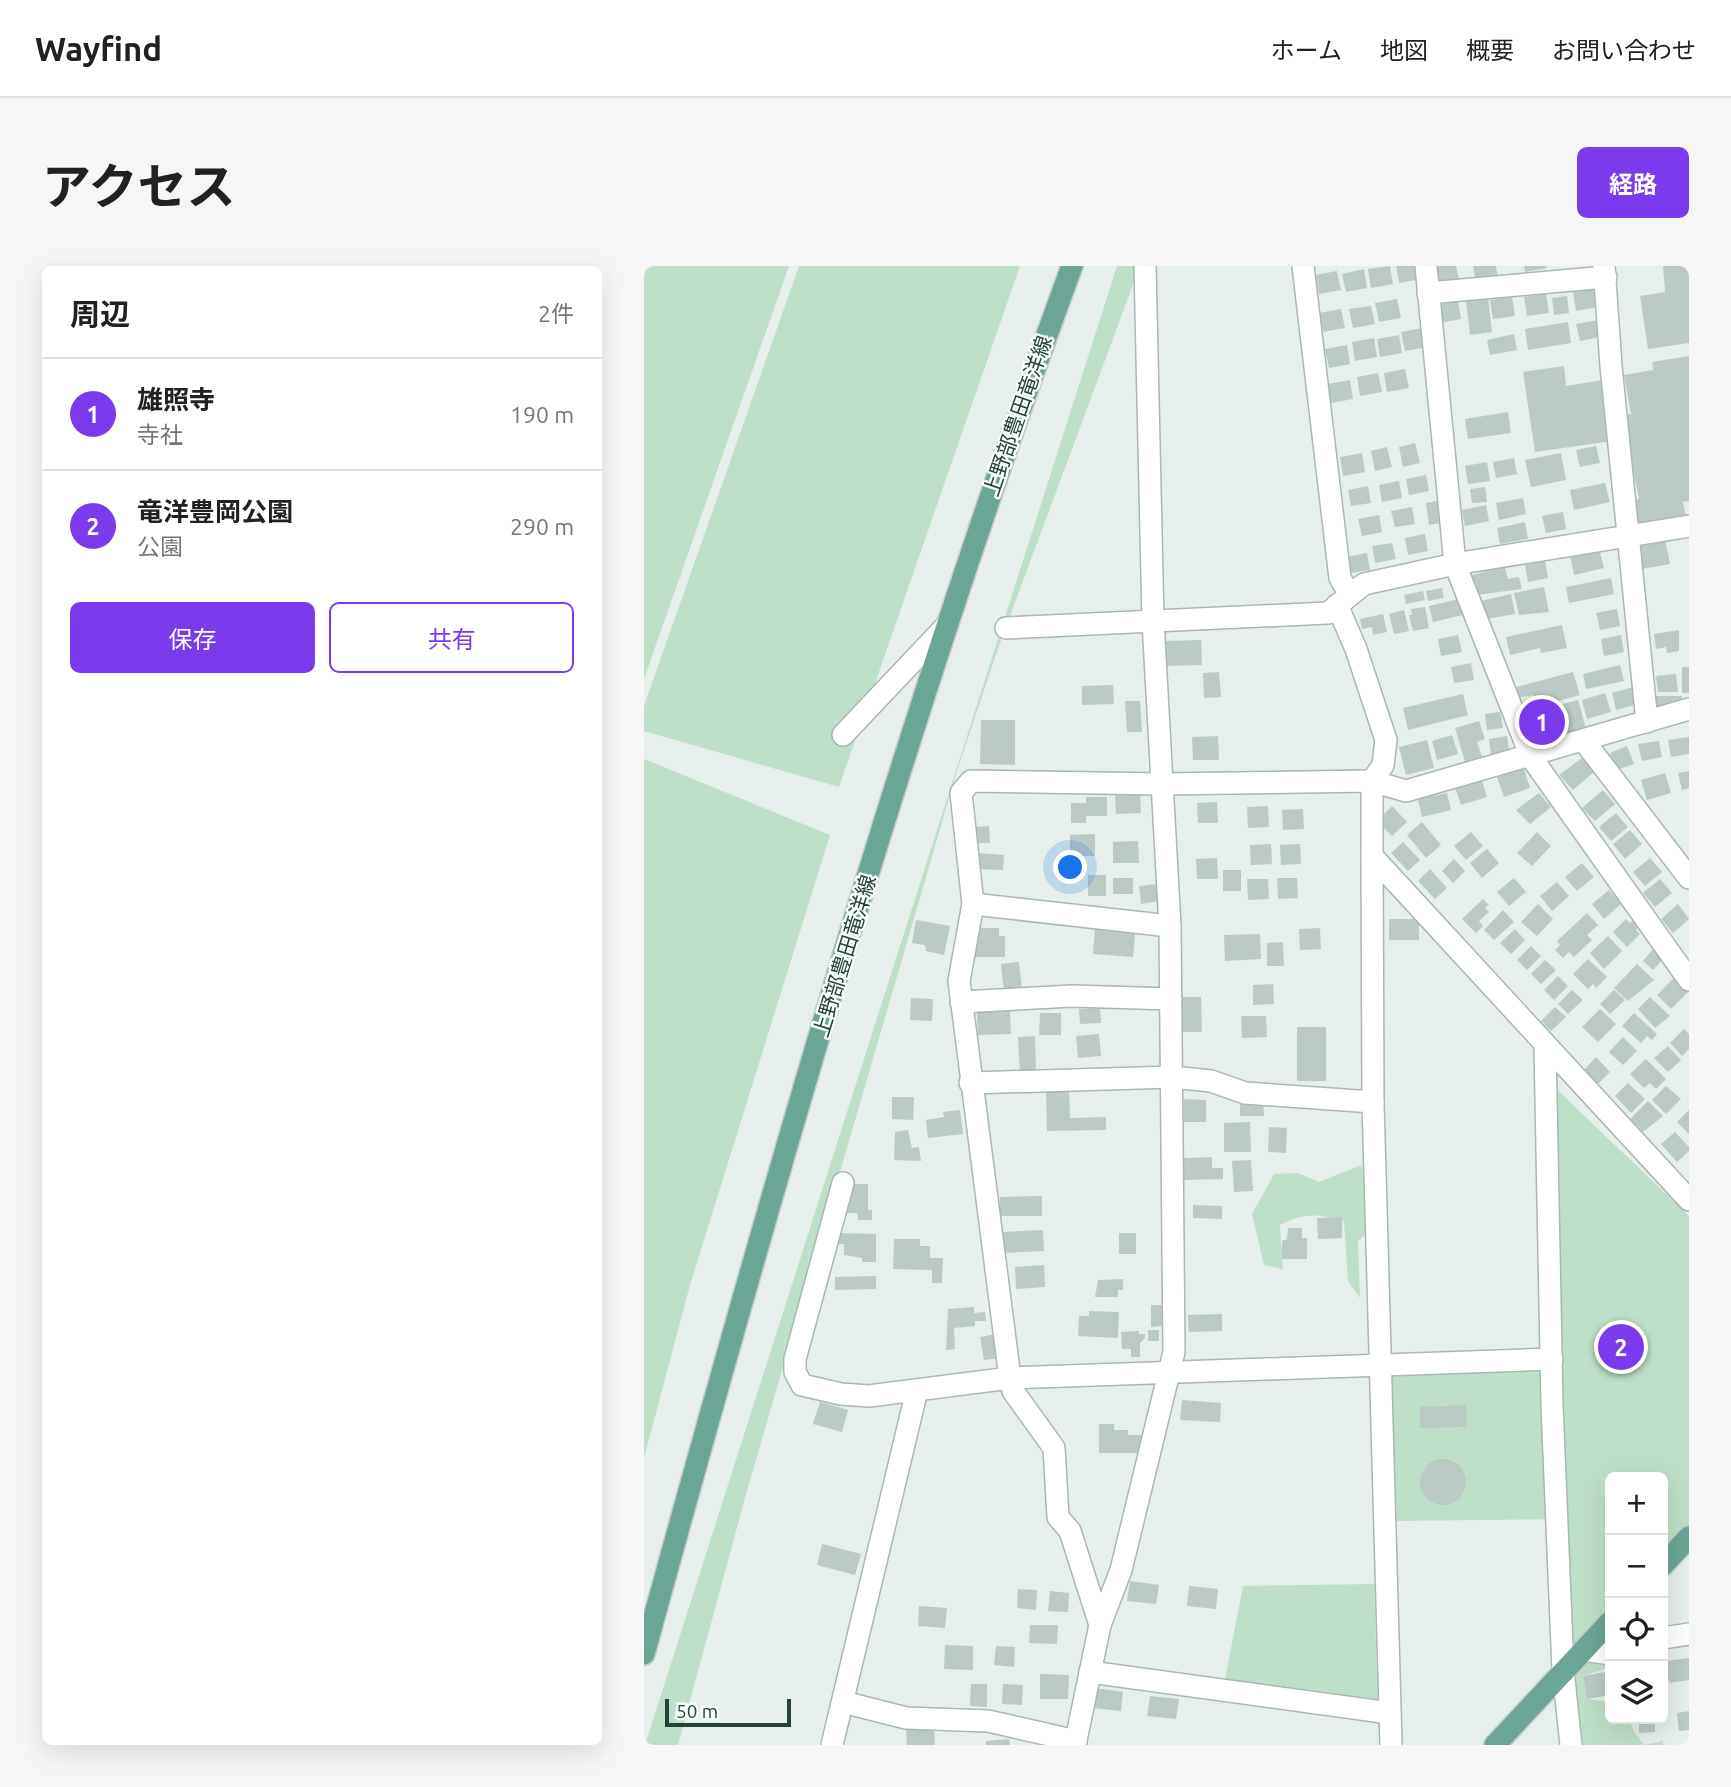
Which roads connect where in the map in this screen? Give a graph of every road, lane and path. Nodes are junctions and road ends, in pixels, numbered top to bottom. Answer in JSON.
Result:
{"nodes":[{"id":1,"x":1072,"y":266,"type":"edge"},
{"id":2,"x":1144,"y":266,"type":"edge"},
{"id":3,"x":1306,"y":266,"type":"edge"},
{"id":4,"x":1426,"y":266,"type":"edge"},
{"id":5,"x":1605,"y":271,"type":"edge"},
{"id":6,"x":1428,"y":293,"type":"junction"},
{"id":7,"x":1689,"y":526,"type":"edge"},
{"id":8,"x":1630,"y":537,"type":"junction"},
{"id":9,"x":1455,"y":564,"type":"junction"},
{"id":10,"x":1344,"y":600,"type":"junction"},
{"id":11,"x":1153,"y":621,"type":"junction"},
{"id":12,"x":947,"y":625,"type":"junction"},
{"id":13,"x":1006,"y":628,"type":"dead end"},
{"id":14,"x":1689,"y":709,"type":"edge"},
{"id":15,"x":1647,"y":722,"type":"junction"},
{"id":16,"x":843,"y":735,"type":"dead end"},
{"id":17,"x":1584,"y":741,"type":"junction"},
{"id":18,"x":1531,"y":757,"type":"junction"},
{"id":19,"x":1372,"y":781,"type":"junction"},
{"id":20,"x":1161,"y":784,"type":"junction"},
{"id":21,"x":1689,"y":848,"type":"edge"},
{"id":22,"x":1372,"y":856,"type":"junction"},
{"id":23,"x":1686,"y":874,"type":"edge"},
{"id":24,"x":973,"y":904,"type":"junction"},
{"id":25,"x":1170,"y":926,"type":"junction"},
{"id":26,"x":1689,"y":979,"type":"edge"},
{"id":27,"x":1171,"y":999,"type":"junction"},
{"id":28,"x":961,"y":1002,"type":"junction"},
{"id":29,"x":1545,"y":1047,"type":"junction"},
{"id":30,"x":1172,"y":1077,"type":"junction"},
{"id":31,"x":970,"y":1083,"type":"junction"},
{"id":32,"x":1373,"y":1102,"type":"junction"},
{"id":33,"x":843,"y":1183,"type":"dead end"},
{"id":34,"x":1689,"y":1200,"type":"edge"},
{"id":35,"x":1552,"y":1359,"type":"junction"},
{"id":36,"x":1383,"y":1366,"type":"junction"},
{"id":37,"x":1171,"y":1371,"type":"junction"},
{"id":38,"x":1010,"y":1378,"type":"junction"},
{"id":39,"x":917,"y":1390,"type":"junction"},
{"id":40,"x":1689,"y":1536,"type":"edge"},
{"id":41,"x":1668,"y":1559,"type":"edge"},
{"id":42,"x":1100,"y":1625,"type":"junction"},
{"id":43,"x":1605,"y":1627,"type":"edge"},
{"id":44,"x":1689,"y":1634,"type":"edge"},
{"id":45,"x":1668,"y":1637,"type":"edge"},
{"id":46,"x":1584,"y":1650,"type":"junction"},
{"id":47,"x":1605,"y":1653,"type":"edge"},
{"id":48,"x":644,"y":1654,"type":"edge"},
{"id":49,"x":1563,"y":1670,"type":"junction"},
{"id":50,"x":1090,"y":1672,"type":"junction"},
{"id":51,"x":843,"y":1702,"type":"junction"},
{"id":52,"x":1390,"y":1713,"type":"junction"},
{"id":53,"x":1075,"y":1743,"type":"edge"},
{"id":54,"x":832,"y":1745,"type":"edge"},
{"id":55,"x":1391,"y":1745,"type":"edge"},
{"id":56,"x":1496,"y":1745,"type":"edge"},
{"id":57,"x":1571,"y":1745,"type":"edge"}],
"edges":[{"from":1,"to":12,"type":"main road","name":"上野部豊田竜洋線"},
{"from":2,"to":11,"type":"street"},
{"from":3,"to":10,"type":"street"},
{"from":4,"to":6,"type":"street"},
{"from":5,"to":6,"type":"street"},
{"from":5,"to":8,"type":"street"},
{"from":6,"to":9,"type":"street"},
{"from":7,"to":8,"type":"street"},
{"from":8,"to":9,"type":"street"},
{"from":8,"to":15,"type":"street"},
{"from":9,"to":10,"type":"street"},
{"from":9,"to":18,"type":"street"},
{"from":10,"to":11,"type":"street"},
{"from":10,"to":19,"type":"street"},
{"from":11,"to":13,"type":"street"},
{"from":11,"to":20,"type":"street"},
{"from":12,"to":16,"type":"street"},
{"from":12,"to":48,"type":"main road","name":"上野部豊田竜洋線"},
{"from":14,"to":15,"type":"street"},
{"from":15,"to":17,"type":"street"},
{"from":17,"to":18,"type":"street"},
{"from":17,"to":23,"type":"street"},
{"from":18,"to":19,"type":"street"},
{"from":18,"to":26,"type":"street"},
{"from":19,"to":20,"type":"street"},
{"from":19,"to":22,"type":"street"},
{"from":20,"to":24,"type":"street"},
{"from":20,"to":25,"type":"street"},
{"from":21,"to":23,"type":"street"},
{"from":22,"to":29,"type":"street"},
{"from":22,"to":32,"type":"street"},
{"from":24,"to":25,"type":"street"},
{"from":24,"to":28,"type":"street"},
{"from":25,"to":27,"type":"street"},
{"from":27,"to":28,"type":"street"},
{"from":27,"to":30,"type":"street"},
{"from":28,"to":31,"type":"street"},
{"from":29,"to":34,"type":"street"},
{"from":29,"to":35,"type":"street"},
{"from":30,"to":31,"type":"street"},
{"from":30,"to":32,"type":"street"},
{"from":30,"to":37,"type":"street"},
{"from":31,"to":38,"type":"street"},
{"from":32,"to":36,"type":"street"},
{"from":33,"to":39,"type":"street"},
{"from":35,"to":36,"type":"street"},
{"from":35,"to":49,"type":"street"},
{"from":36,"to":37,"type":"street"},
{"from":36,"to":52,"type":"street"},
{"from":37,"to":38,"type":"street"},
{"from":37,"to":42,"type":"street"},
{"from":38,"to":39,"type":"street"},
{"from":38,"to":42,"type":"street"},
{"from":39,"to":51,"type":"street"},
{"from":40,"to":41,"type":"main road"},
{"from":42,"to":50,"type":"street"},
{"from":43,"to":46,"type":"main road"},
{"from":44,"to":45,"type":"street"},
{"from":46,"to":47,"type":"street"},
{"from":46,"to":49,"type":"main road"},
{"from":49,"to":56,"type":"main road"},
{"from":49,"to":57,"type":"street"},
{"from":50,"to":52,"type":"street"},
{"from":50,"to":53,"type":"street"},
{"from":51,"to":53,"type":"street"},
{"from":51,"to":54,"type":"street"},
{"from":52,"to":55,"type":"street"}]}
